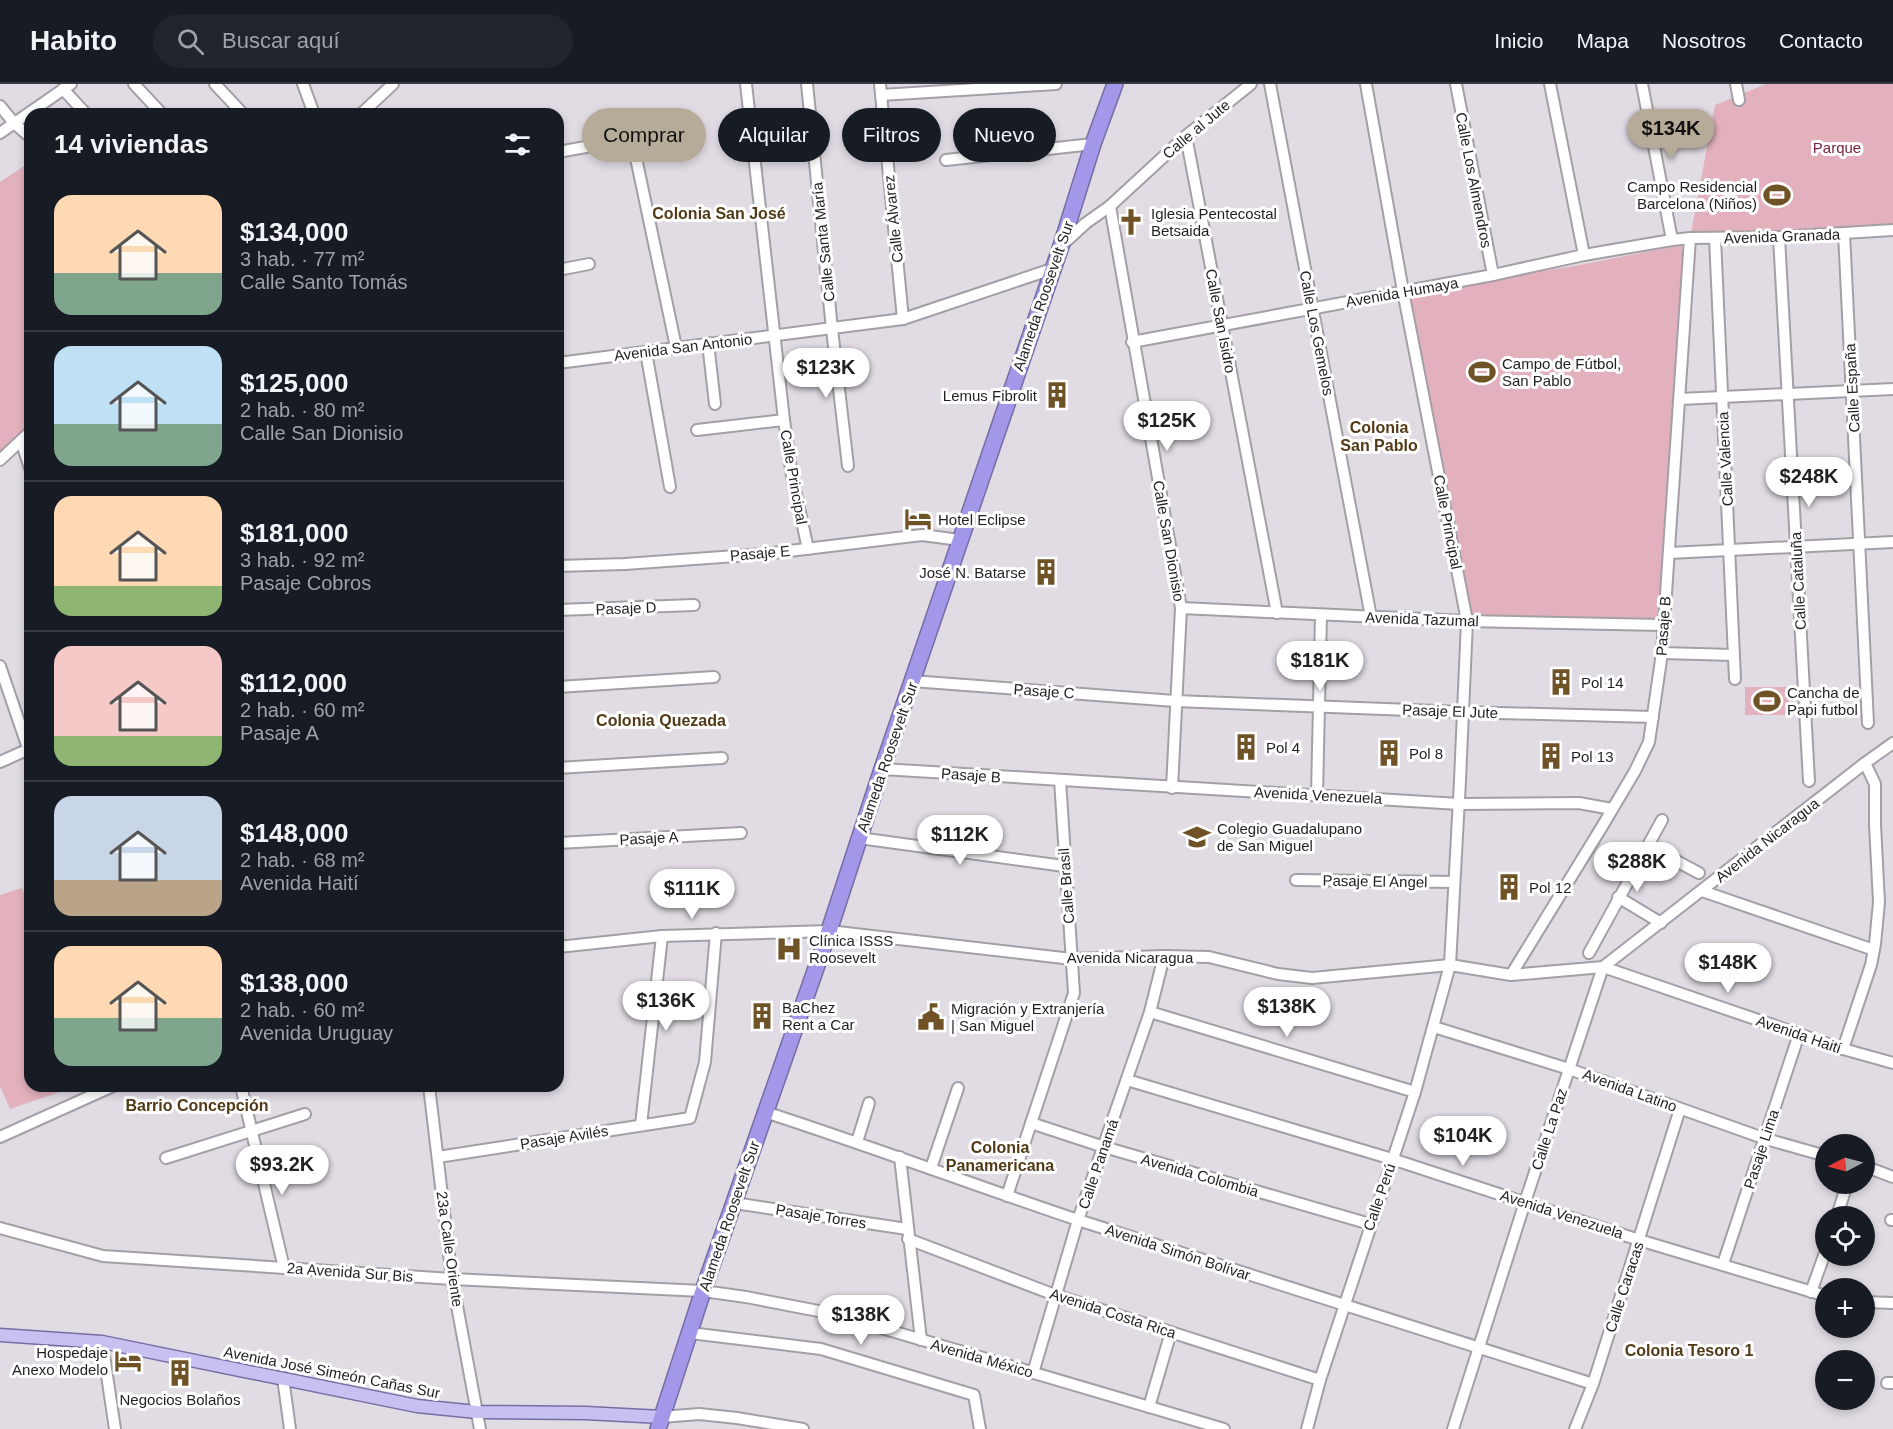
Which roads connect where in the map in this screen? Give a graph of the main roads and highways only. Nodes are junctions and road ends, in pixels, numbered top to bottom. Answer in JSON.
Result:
{"nodes":[{"id":1,"x":1114,"y":84,"type":"edge"},
{"id":2,"x":0,"y":1335,"type":"edge"},
{"id":3,"x":660,"y":1423,"type":"edge"}],
"edges":[{"from":1,"to":3,"type":"highway","name":"Alameda Roosevelt Sur"},
{"from":2,"to":3,"type":"main road","name":"Avenida José Simeón Cañas Sur"}]}
